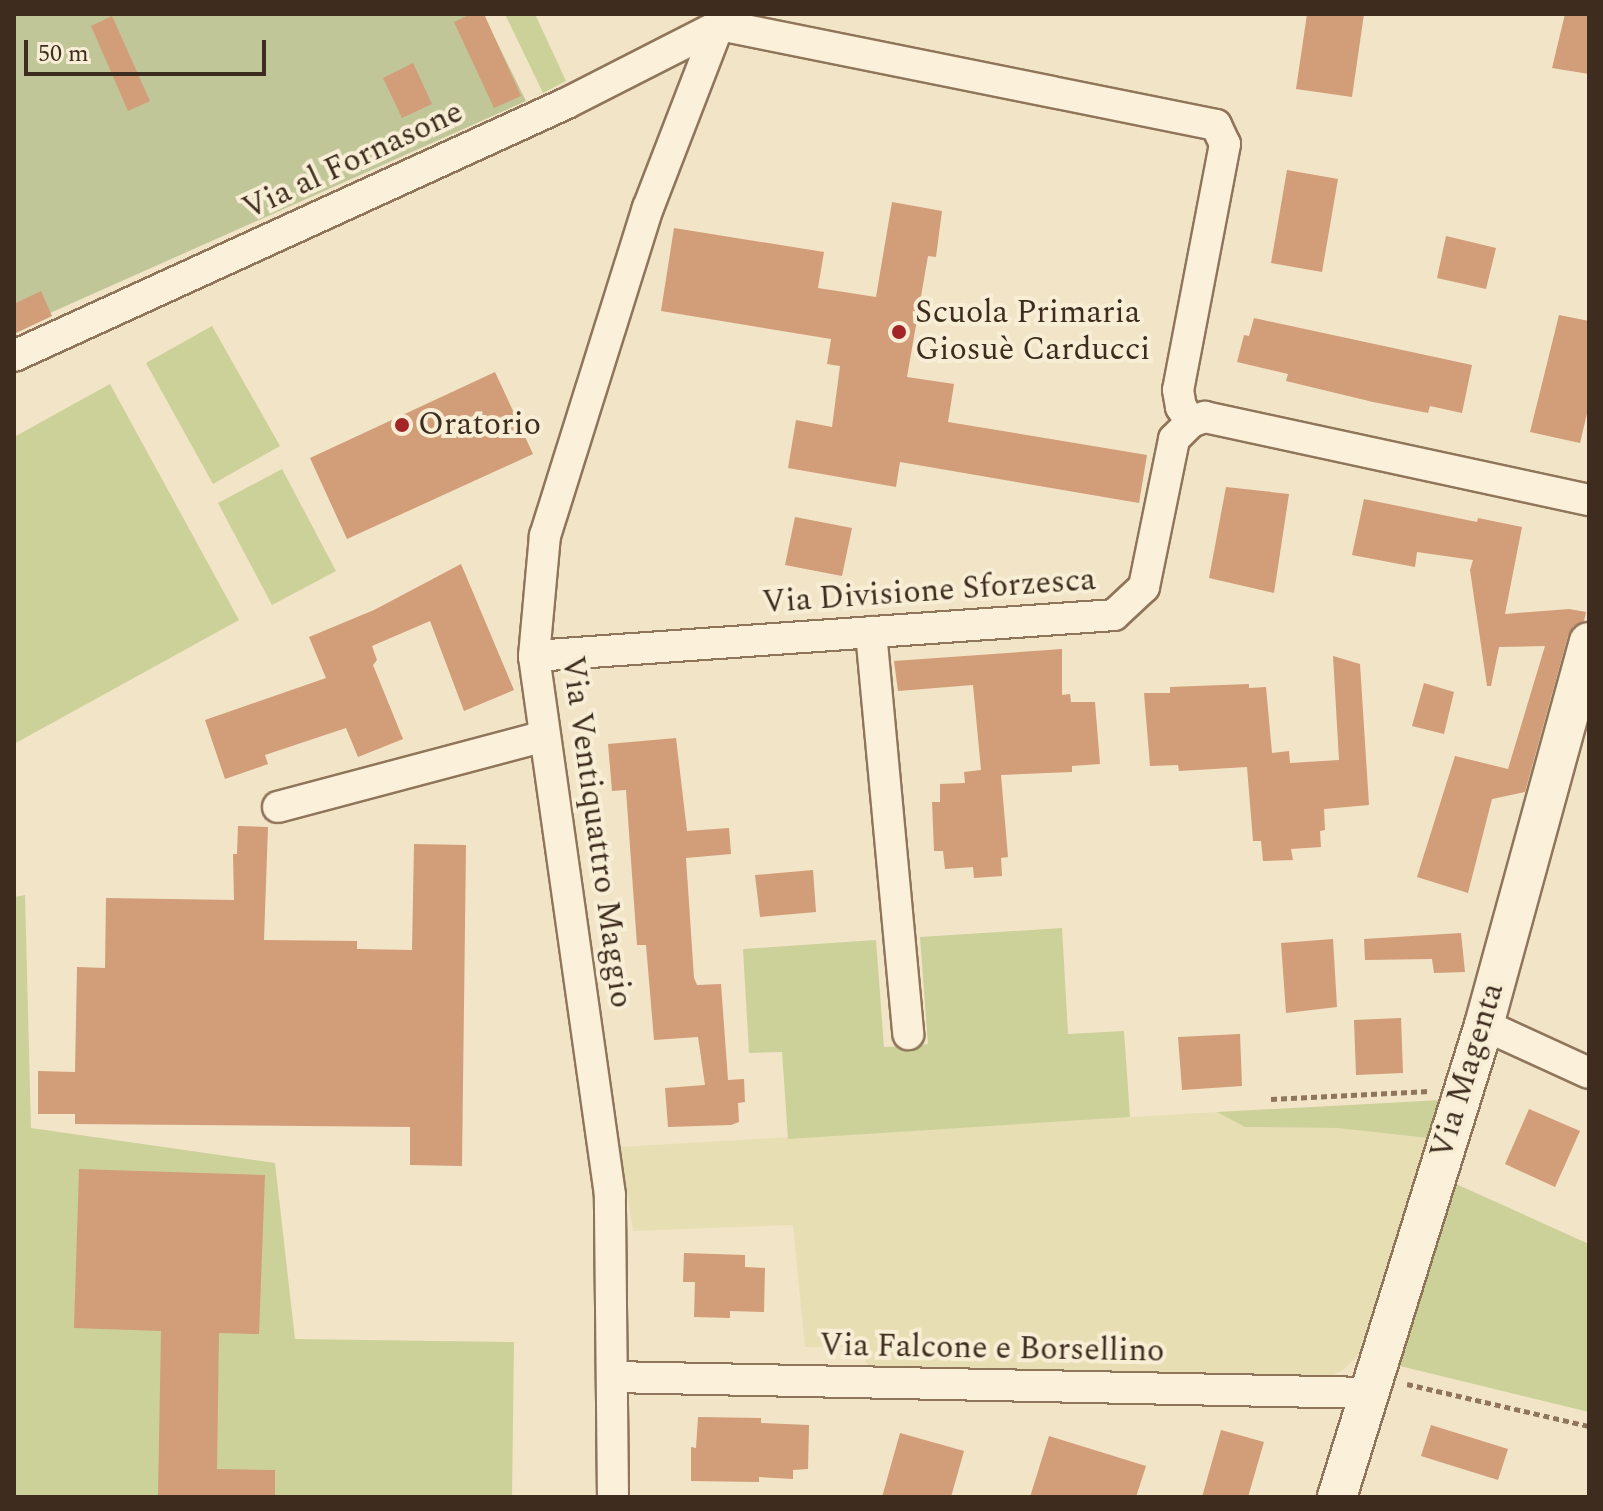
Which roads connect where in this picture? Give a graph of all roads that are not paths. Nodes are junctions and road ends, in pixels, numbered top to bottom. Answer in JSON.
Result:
{"nodes":[{"id":1,"x":721,"y":20,"type":"edge"},
{"id":2,"x":14,"y":356,"type":"edge"},
{"id":3,"x":1191,"y":422,"type":"junction"},
{"id":4,"x":1589,"y":500,"type":"edge"},
{"id":5,"x":871,"y":632,"type":"junction"},
{"id":6,"x":1589,"y":642,"type":"edge"},
{"id":7,"x":534,"y":656,"type":"junction"},
{"id":8,"x":544,"y":736,"type":"junction"},
{"id":9,"x":278,"y":807,"type":"dead end"},
{"id":10,"x":1484,"y":1025,"type":"junction"},
{"id":11,"x":908,"y":1034,"type":"dead end"},
{"id":12,"x":1589,"y":1073,"type":"edge"},
{"id":13,"x":612,"y":1377,"type":"junction"},
{"id":14,"x":1373,"y":1385,"type":"junction"},
{"id":15,"x":613,"y":1497,"type":"edge"},
{"id":16,"x":1337,"y":1497,"type":"edge"}],
"edges":[{"from":1,"to":2,"type":"street","name":"Via al Fornasone"},
{"from":1,"to":3,"type":"street"},
{"from":1,"to":7,"type":"street","name":"Via Ventiquattro Maggio"},
{"from":3,"to":4,"type":"street"},
{"from":3,"to":5,"type":"street","name":"Via Divisione Sforzesca"},
{"from":5,"to":7,"type":"street","name":"Via Divisione Sforzesca"},
{"from":5,"to":11,"type":"street"},
{"from":6,"to":10,"type":"street","name":"Via Magenta"},
{"from":7,"to":8,"type":"street","name":"Via Ventiquattro Maggio"},
{"from":8,"to":9,"type":"street"},
{"from":8,"to":13,"type":"street","name":"Via Ventiquattro Maggio"},
{"from":10,"to":12,"type":"street"},
{"from":10,"to":14,"type":"street","name":"Via Magenta"},
{"from":13,"to":14,"type":"street","name":"Via Falcone e Borsellino"},
{"from":13,"to":15,"type":"street","name":"Via Ventiquattro Maggio"},
{"from":14,"to":16,"type":"street","name":"Via Magenta"}]}
